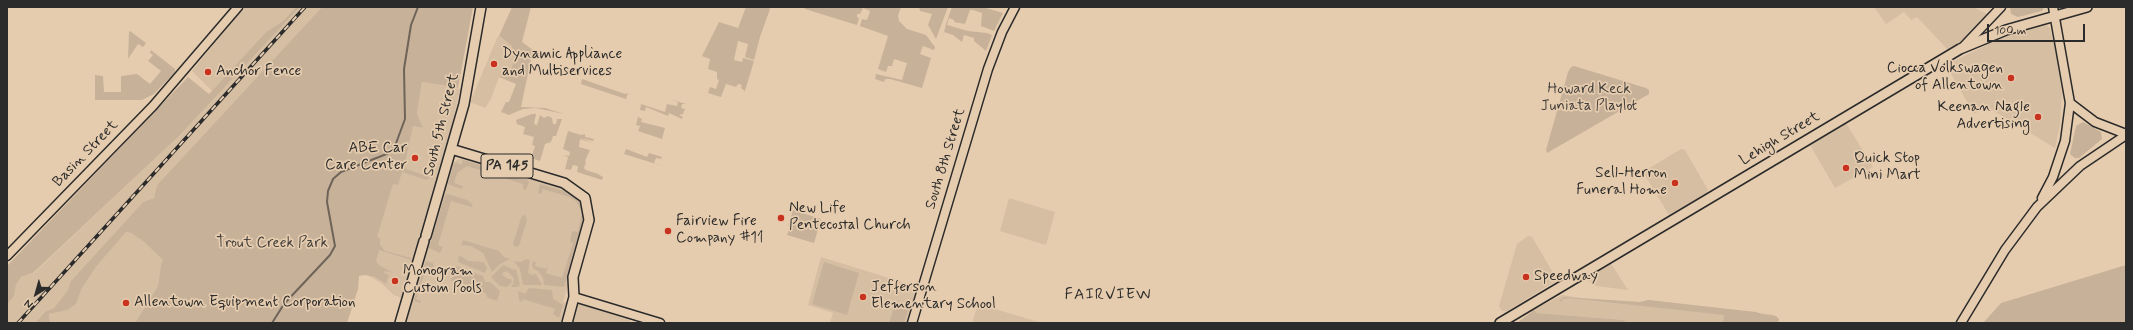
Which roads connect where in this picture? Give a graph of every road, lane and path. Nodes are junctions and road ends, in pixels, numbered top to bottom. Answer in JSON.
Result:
{"nodes":[{"id":1,"x":238,"y":7,"type":"edge"},
{"id":2,"x":481,"y":7,"type":"edge"},
{"id":3,"x":1016,"y":7,"type":"edge"},
{"id":4,"x":2001,"y":7,"type":"edge"},
{"id":5,"x":2087,"y":7,"type":"edge"},
{"id":6,"x":2054,"y":11,"type":"edge"},
{"id":7,"x":1960,"y":49,"type":"junction"},
{"id":8,"x":2070,"y":103,"type":"junction"},
{"id":9,"x":2126,"y":134,"type":"edge"},
{"id":10,"x":451,"y":149,"type":"junction"},
{"id":11,"x":2037,"y":207,"type":"junction"},
{"id":12,"x":7,"y":256,"type":"edge"},
{"id":13,"x":574,"y":297,"type":"junction"},
{"id":14,"x":400,"y":323,"type":"edge"},
{"id":15,"x":567,"y":323,"type":"edge"},
{"id":16,"x":660,"y":323,"type":"edge"},
{"id":17,"x":912,"y":323,"type":"edge"},
{"id":18,"x":1500,"y":323,"type":"edge"},
{"id":19,"x":1962,"y":323,"type":"edge"}],
"edges":[{"from":1,"to":12,"type":"main road","name":"Basin Street"},
{"from":2,"to":10,"type":"main road","name":"South 5th Street"},
{"from":3,"to":17,"type":"main road","name":"South 8th Street"},
{"from":4,"to":7,"type":"main road"},
{"from":5,"to":6,"type":"main road","name":"Lehigh Street"},
{"from":6,"to":7,"type":"main road","name":"Lehigh Street"},
{"from":6,"to":8,"type":"main road"},
{"from":7,"to":18,"type":"main road","name":"Lehigh Street"},
{"from":8,"to":9,"type":"main road"},
{"from":8,"to":11,"type":"main road"},
{"from":9,"to":11,"type":"main road"},
{"from":10,"to":13,"type":"main road","number":"PA 145"},
{"from":10,"to":14,"type":"main road","name":"South 5th Street"},
{"from":11,"to":19,"type":"main road"},
{"from":13,"to":15,"type":"main road","number":"PA 145"},
{"from":13,"to":16,"type":"main road"}]}
